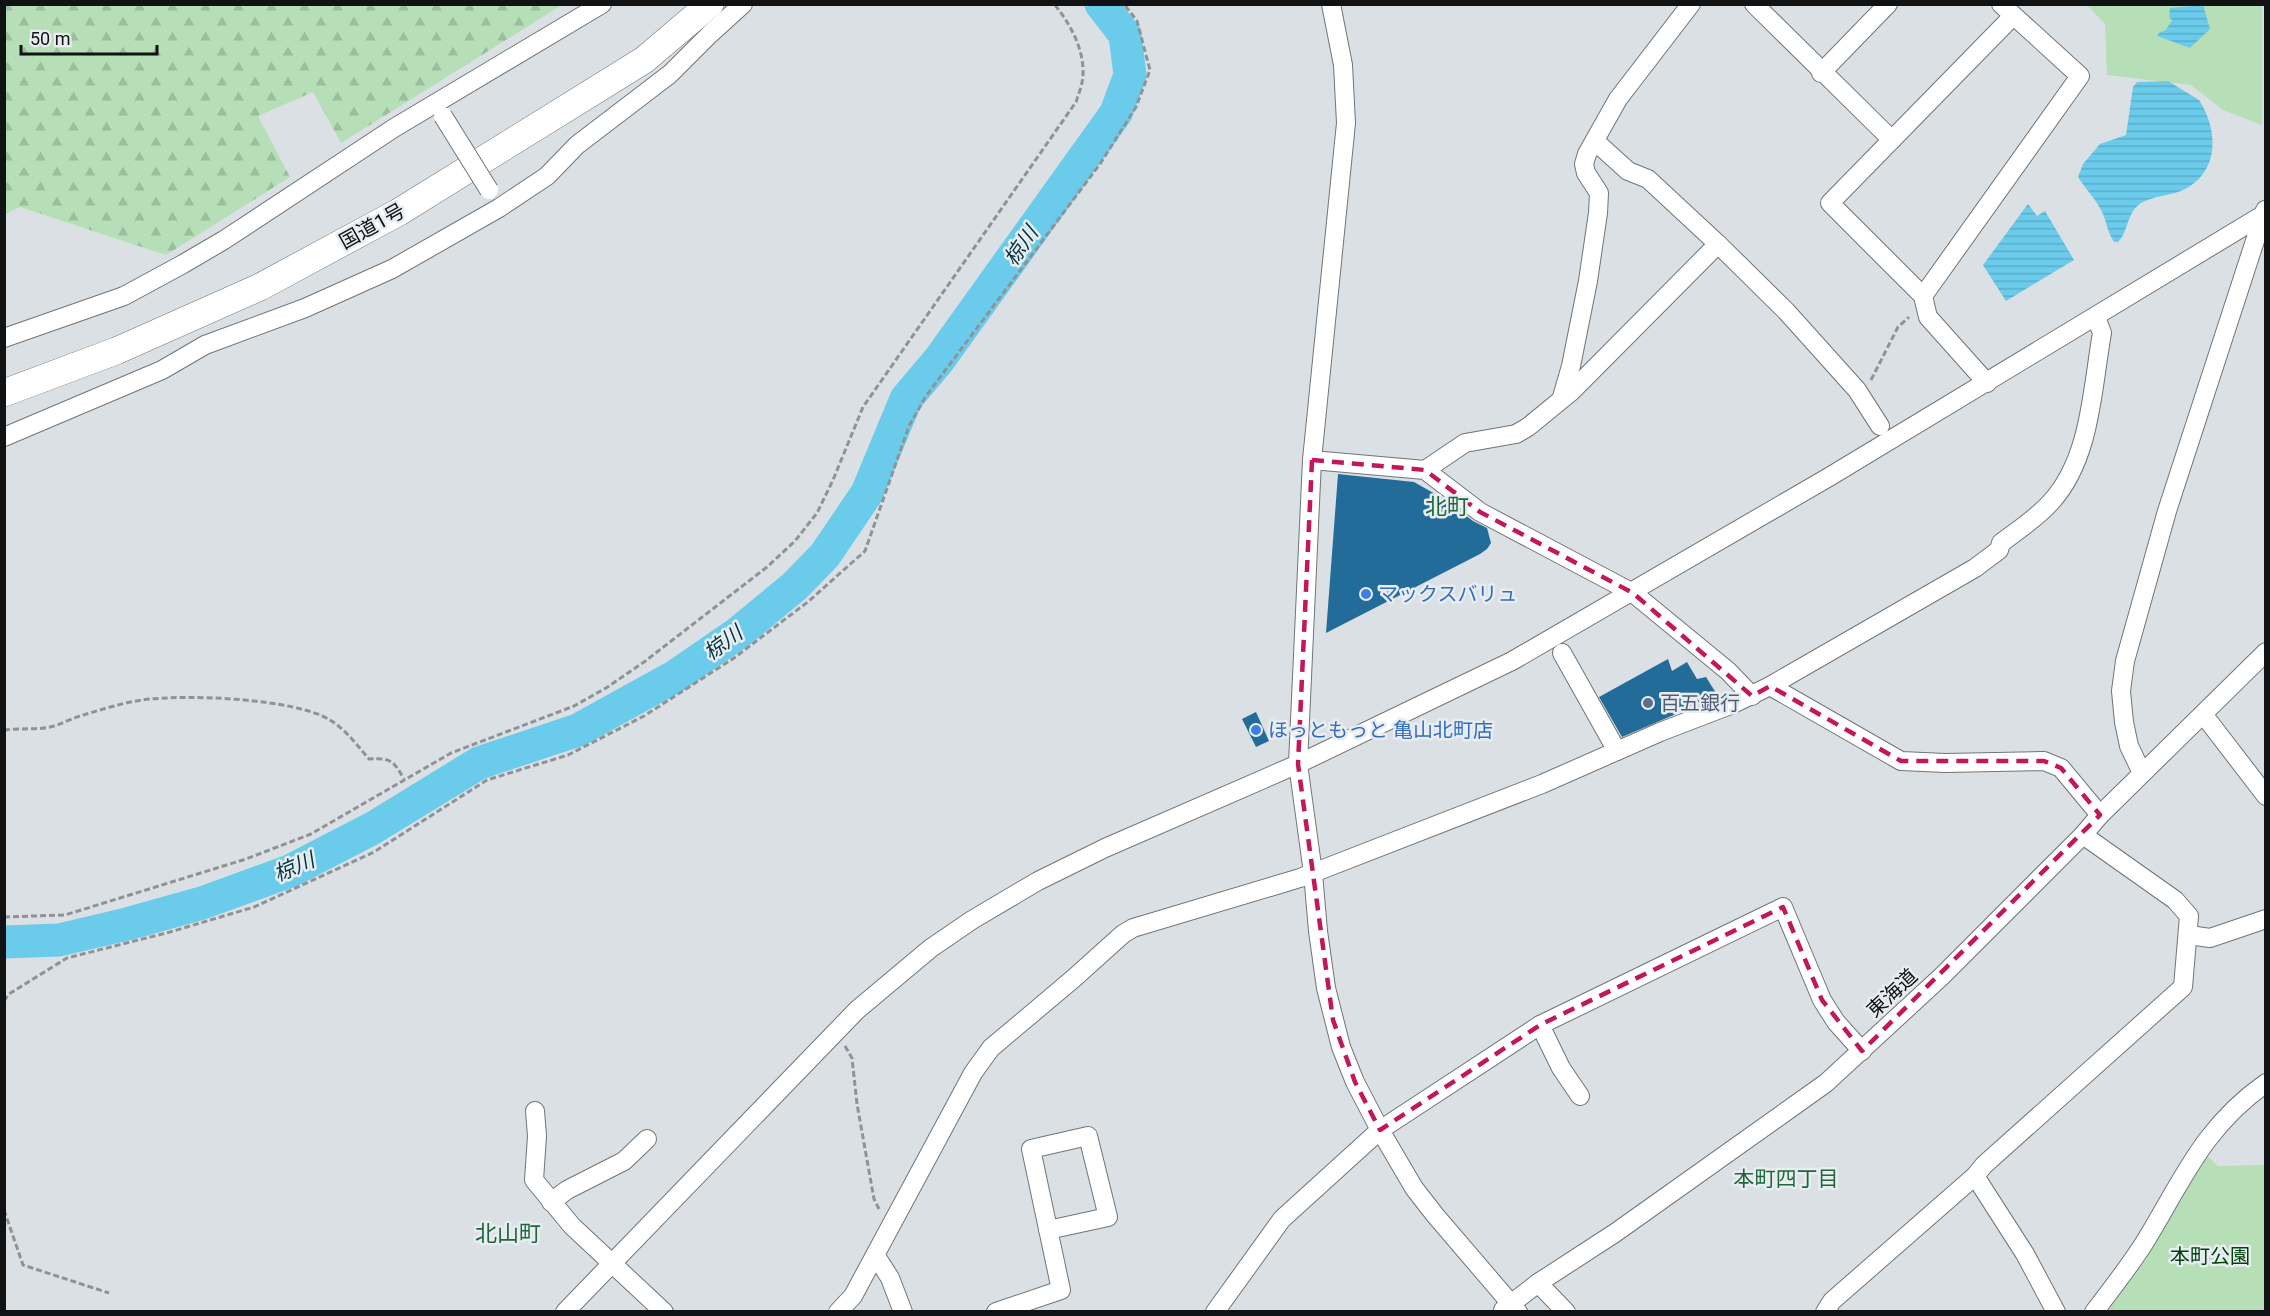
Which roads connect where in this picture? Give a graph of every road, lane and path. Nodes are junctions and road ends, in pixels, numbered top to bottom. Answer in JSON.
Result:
{"nodes":[{"id":1,"x":602,"y":4,"type":"edge"},
{"id":2,"x":710,"y":4,"type":"edge"},
{"id":3,"x":743,"y":4,"type":"edge"},
{"id":4,"x":1054,"y":4,"type":"edge"},
{"id":5,"x":1124,"y":4,"type":"edge"},
{"id":6,"x":1331,"y":4,"type":"edge"},
{"id":7,"x":1691,"y":4,"type":"edge"},
{"id":8,"x":1754,"y":4,"type":"edge"},
{"id":9,"x":1888,"y":4,"type":"edge"},
{"id":10,"x":2007,"y":10,"type":"edge"},
{"id":11,"x":1821,"y":72,"type":"junction"},
{"id":12,"x":439,"y":110,"type":"junction"},
{"id":13,"x":1892,"y":140,"type":"junction"},
{"id":14,"x":1596,"y":142,"type":"junction"},
{"id":15,"x":499,"y":208,"type":"junction"},
{"id":16,"x":2263,"y":221,"type":"edge"},
{"id":17,"x":1718,"y":244,"type":"junction"},
{"id":18,"x":1924,"y":299,"type":"junction"},
{"id":19,"x":2096,"y":316,"type":"junction"},
{"id":20,"x":4,"y":338,"type":"edge"},
{"id":21,"x":1987,"y":383,"type":"junction"},
{"id":22,"x":4,"y":393,"type":"edge"},
{"id":23,"x":1562,"y":397,"type":"junction"},
{"id":24,"x":1862,"y":398,"type":"junction"},
{"id":25,"x":1880,"y":426,"type":"dead end"},
{"id":26,"x":4,"y":437,"type":"edge"},
{"id":27,"x":1312,"y":460,"type":"junction"},
{"id":28,"x":1425,"y":470,"type":"junction"},
{"id":29,"x":1633,"y":593,"type":"junction"},
{"id":30,"x":2265,"y":652,"type":"edge"},
{"id":31,"x":1562,"y":653,"type":"dead end"},
{"id":32,"x":1770,"y":686,"type":"junction"},
{"id":33,"x":1752,"y":696,"type":"junction"},
{"id":34,"x":2203,"y":714,"type":"junction"},
{"id":35,"x":4,"y":730,"type":"edge"},
{"id":36,"x":1617,"y":751,"type":"junction"},
{"id":37,"x":1298,"y":764,"type":"junction"},
{"id":38,"x":2142,"y":773,"type":"junction"},
{"id":39,"x":404,"y":779,"type":"junction"},
{"id":40,"x":2265,"y":796,"type":"edge"},
{"id":41,"x":2100,"y":815,"type":"junction"},
{"id":42,"x":2083,"y":835,"type":"junction"},
{"id":43,"x":1313,"y":873,"type":"junction"},
{"id":44,"x":4,"y":917,"type":"edge"},
{"id":45,"x":2265,"y":919,"type":"edge"},
{"id":46,"x":2189,"y":935,"type":"junction"},
{"id":47,"x":4,"y":1000,"type":"edge"},
{"id":48,"x":1540,"y":1025,"type":"junction"},
{"id":49,"x":837,"y":1031,"type":"junction"},
{"id":50,"x":1862,"y":1051,"type":"junction"},
{"id":51,"x":2265,"y":1083,"type":"edge"},
{"id":52,"x":1580,"y":1096,"type":"dead end"},
{"id":53,"x":535,"y":1111,"type":"dead end"},
{"id":54,"x":1380,"y":1130,"type":"junction"},
{"id":55,"x":647,"y":1139,"type":"dead end"},
{"id":56,"x":1975,"y":1176,"type":"junction"},
{"id":57,"x":551,"y":1202,"type":"junction"},
{"id":58,"x":4,"y":1210,"type":"edge"},
{"id":59,"x":1048,"y":1230,"type":"junction"},
{"id":60,"x":889,"y":1232,"type":"junction"},
{"id":61,"x":876,"y":1256,"type":"junction"},
{"id":62,"x":612,"y":1264,"type":"junction"},
{"id":63,"x":1538,"y":1283,"type":"junction"},
{"id":64,"x":109,"y":1293,"type":"dead end"},
{"id":65,"x":1510,"y":1309,"type":"edge"},
{"id":66,"x":565,"y":1311,"type":"edge"},
{"id":67,"x":664,"y":1311,"type":"edge"},
{"id":68,"x":838,"y":1311,"type":"edge"},
{"id":69,"x":903,"y":1311,"type":"edge"},
{"id":70,"x":996,"y":1311,"type":"edge"},
{"id":71,"x":1215,"y":1311,"type":"edge"},
{"id":72,"x":1566,"y":1311,"type":"edge"},
{"id":73,"x":1825,"y":1311,"type":"edge"},
{"id":74,"x":2056,"y":1311,"type":"edge"},
{"id":75,"x":2094,"y":1311,"type":"edge"}],
"edges":[{"from":1,"to":12,"type":"street"},
{"from":2,"to":22,"type":"highway","name":"国道1号"},
{"from":3,"to":15,"type":"street"},
{"from":4,"to":39,"type":"path"},
{"from":5,"to":47,"type":"path"},
{"from":6,"to":27,"type":"street"},
{"from":7,"to":14,"type":"street"},
{"from":8,"to":11,"type":"street"},
{"from":9,"to":11,"type":"street"},
{"from":10,"to":13,"type":"street"},
{"from":10,"to":18,"type":"street"},
{"from":11,"to":13,"type":"street"},
{"from":12,"to":15,"type":"street","bridge":true},
{"from":12,"to":20,"type":"street"},
{"from":13,"to":18,"type":"street"},
{"from":14,"to":17,"type":"street"},
{"from":14,"to":23,"type":"street"},
{"from":15,"to":26,"type":"street"},
{"from":16,"to":19,"type":"street"},
{"from":16,"to":38,"type":"street"},
{"from":17,"to":23,"type":"street"},
{"from":17,"to":24,"type":"street"},
{"from":18,"to":21,"type":"street"},
{"from":18,"to":24,"type":"path"},
{"from":19,"to":21,"type":"street"},
{"from":19,"to":32,"type":"street"},
{"from":21,"to":29,"type":"street"},
{"from":23,"to":28,"type":"street"},
{"from":24,"to":25,"type":"street"},
{"from":27,"to":28,"type":"street"},
{"from":27,"to":37,"type":"street"},
{"from":28,"to":29,"type":"street"},
{"from":29,"to":33,"type":"street"},
{"from":29,"to":37,"type":"street"},
{"from":30,"to":34,"type":"street","name":"東海道"},
{"from":31,"to":36,"type":"street"},
{"from":32,"to":33,"type":"street"},
{"from":32,"to":41,"type":"street"},
{"from":33,"to":36,"type":"street"},
{"from":34,"to":38,"type":"street","name":"東海道"},
{"from":34,"to":40,"type":"street"},
{"from":35,"to":39,"type":"path"},
{"from":36,"to":43,"type":"street"},
{"from":37,"to":43,"type":"street"},
{"from":37,"to":49,"type":"street"},
{"from":38,"to":41,"type":"street","name":"東海道"},
{"from":39,"to":44,"type":"path"},
{"from":41,"to":42,"type":"street","name":"東海道"},
{"from":42,"to":46,"type":"street"},
{"from":42,"to":50,"type":"street","name":"東海道"},
{"from":43,"to":54,"type":"street"},
{"from":43,"to":60,"type":"street"},
{"from":45,"to":46,"type":"street"},
{"from":46,"to":56,"type":"street"},
{"from":48,"to":50,"type":"street"},
{"from":48,"to":52,"type":"street"},
{"from":48,"to":54,"type":"street"},
{"from":49,"to":60,"type":"path"},
{"from":49,"to":62,"type":"street"},
{"from":50,"to":63,"type":"street","name":"東海道"},
{"from":51,"to":75,"type":"street"},
{"from":53,"to":57,"type":"street"},
{"from":54,"to":65,"type":"street"},
{"from":54,"to":71,"type":"street"},
{"from":55,"to":57,"type":"street"},
{"from":56,"to":73,"type":"street"},
{"from":56,"to":74,"type":"street"},
{"from":57,"to":62,"type":"street"},
{"from":58,"to":64,"type":"path"},
{"from":59,"to":59,"type":"street"},
{"from":59,"to":70,"type":"street"},
{"from":60,"to":61,"type":"street"},
{"from":61,"to":68,"type":"street"},
{"from":61,"to":69,"type":"street"},
{"from":62,"to":66,"type":"street"},
{"from":62,"to":67,"type":"street"},
{"from":63,"to":65,"type":"street","name":"東海道"},
{"from":63,"to":72,"type":"street"}]}
